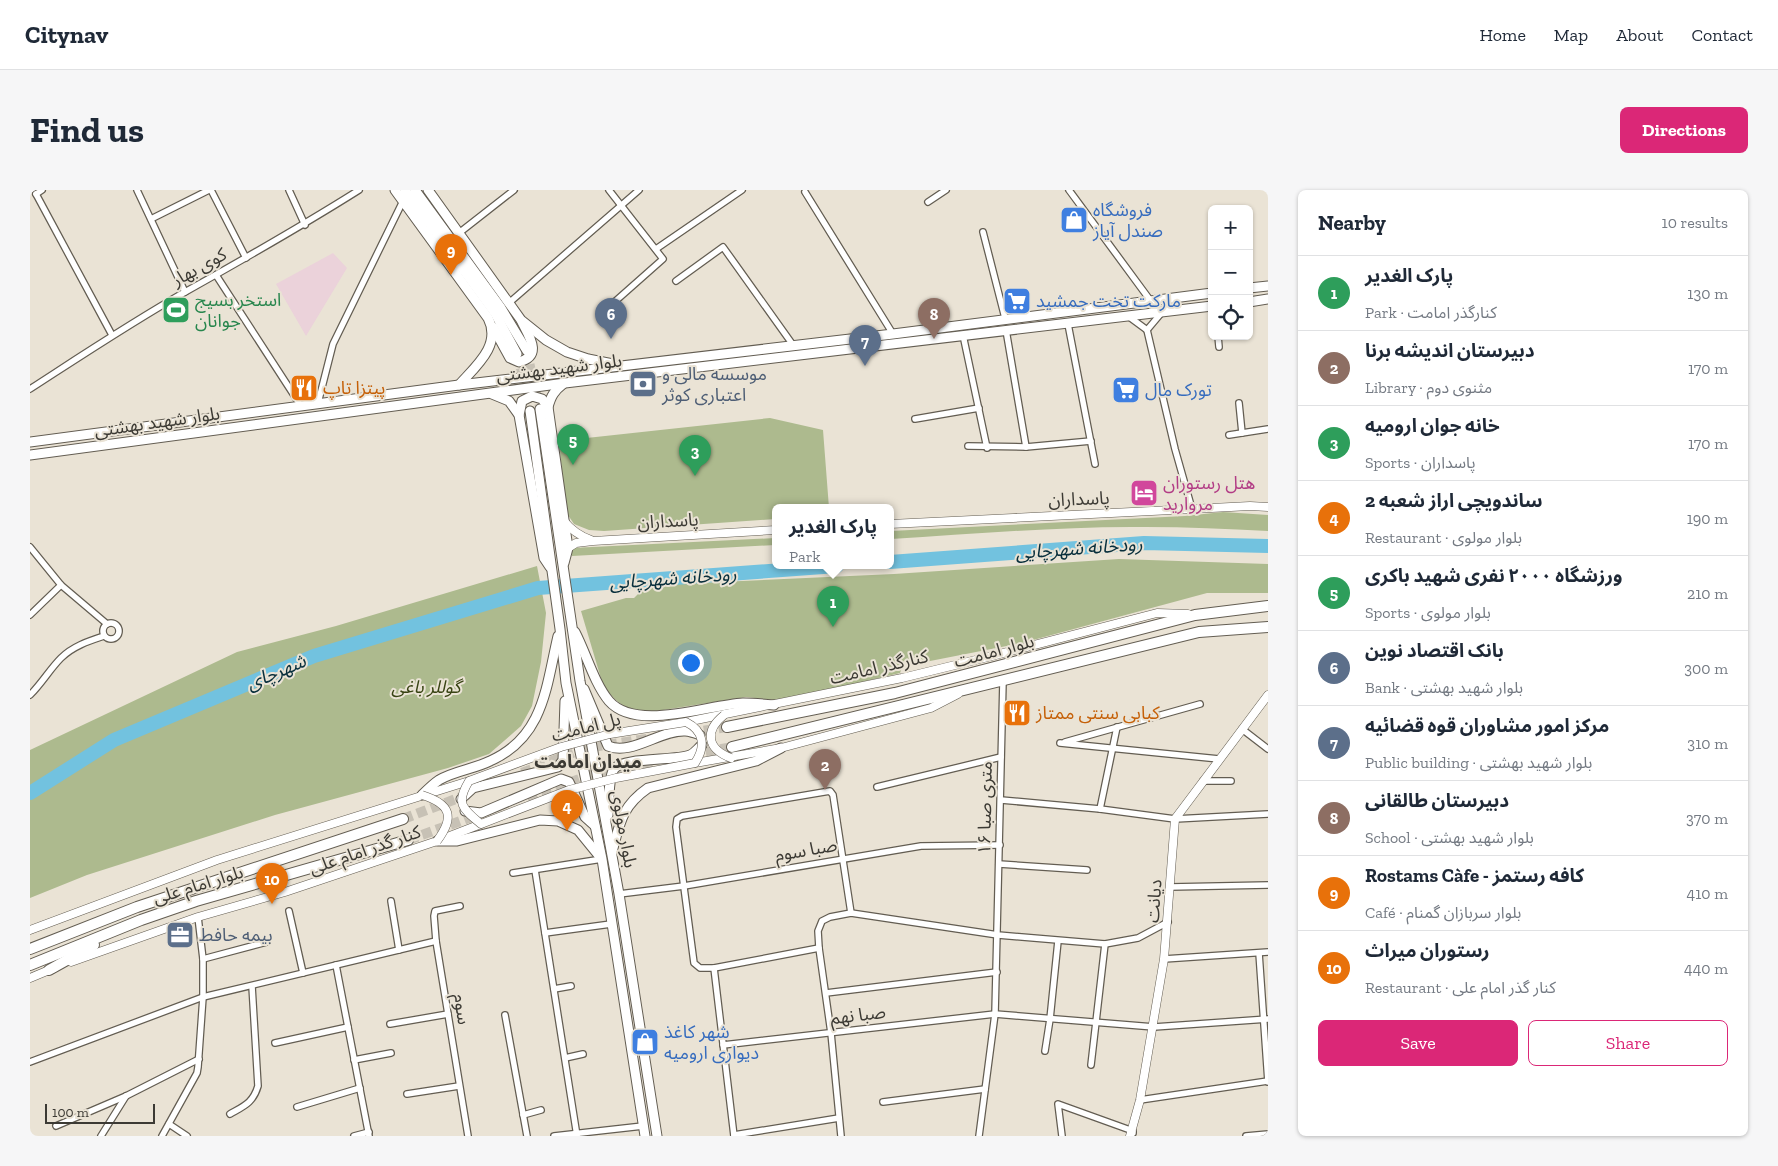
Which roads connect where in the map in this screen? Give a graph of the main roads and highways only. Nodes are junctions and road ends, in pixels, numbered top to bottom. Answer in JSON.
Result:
{"nodes":[{"id":1,"x":395,"y":190,"type":"edge"},
{"id":2,"x":405,"y":190,"type":"edge"},
{"id":3,"x":415,"y":190,"type":"edge"},
{"id":4,"x":428,"y":190,"type":"edge"},
{"id":5,"x":1268,"y":286,"type":"edge"},
{"id":6,"x":1253,"y":288,"type":"edge"},
{"id":7,"x":1208,"y":293,"type":"edge"},
{"id":8,"x":1268,"y":300,"type":"edge"},
{"id":9,"x":1253,"y":302,"type":"edge"},
{"id":10,"x":1208,"y":306,"type":"edge"},
{"id":11,"x":521,"y":320,"type":"junction"},
{"id":12,"x":493,"y":327,"type":"junction"},
{"id":13,"x":912,"y":331,"type":"junction"},
{"id":14,"x":915,"y":341,"type":"junction"},
{"id":15,"x":526,"y":352,"type":"tunnel mouth"},
{"id":16,"x":517,"y":354,"type":"tunnel mouth"},
{"id":17,"x":623,"y":366,"type":"junction"},
{"id":18,"x":515,"y":378,"type":"junction"},
{"id":19,"x":565,"y":383,"type":"junction"},
{"id":20,"x":459,"y":385,"type":"junction"},
{"id":21,"x":516,"y":390,"type":"junction"},
{"id":22,"x":492,"y":394,"type":"junction"},
{"id":23,"x":544,"y":408,"type":"junction"},
{"id":24,"x":530,"y":411,"type":"tunnel mouth"},
{"id":25,"x":519,"y":415,"type":"junction"},
{"id":26,"x":30,"y":442,"type":"edge"},
{"id":27,"x":30,"y":455,"type":"edge"},
{"id":28,"x":1268,"y":508,"type":"edge"},
{"id":29,"x":563,"y":520,"type":"junction"},
{"id":30,"x":894,"y":524,"type":"edge"},
{"id":31,"x":772,"y":530,"type":"edge"},
{"id":32,"x":593,"y":541,"type":"junction"},
{"id":33,"x":568,"y":548,"type":"junction"},
{"id":34,"x":563,"y":569,"type":"junction"},
{"id":35,"x":552,"y":570,"type":"junction"},
{"id":36,"x":1268,"y":606,"type":"edge"},
{"id":37,"x":1195,"y":615,"type":"junction"},
{"id":38,"x":571,"y":626,"type":"junction"},
{"id":39,"x":1265,"y":628,"type":"edge"},
{"id":40,"x":560,"y":629,"type":"junction"},
{"id":41,"x":580,"y":681,"type":"junction"},
{"id":42,"x":566,"y":683,"type":"junction"},
{"id":43,"x":961,"y":692,"type":"junction"},
{"id":44,"x":1268,"y":695,"type":"edge"},
{"id":45,"x":774,"y":705,"type":"junction"},
{"id":46,"x":724,"y":715,"type":"junction"},
{"id":47,"x":686,"y":722,"type":"junction"},
{"id":48,"x":727,"y":727,"type":"tunnel mouth"},
{"id":49,"x":700,"y":735,"type":"junction"},
{"id":50,"x":702,"y":745,"type":"junction"},
{"id":51,"x":782,"y":748,"type":"junction"},
{"id":52,"x":732,"y":752,"type":"junction"},
{"id":53,"x":695,"y":763,"type":"junction"},
{"id":54,"x":468,"y":781,"type":"junction"},
{"id":55,"x":422,"y":795,"type":"junction"},
{"id":56,"x":461,"y":800,"type":"junction"},
{"id":57,"x":465,"y":811,"type":"junction"},
{"id":58,"x":403,"y":819,"type":"tunnel mouth"},
{"id":59,"x":607,"y":823,"type":"junction"},
{"id":60,"x":481,"y":824,"type":"junction"},
{"id":61,"x":595,"y":826,"type":"junction"},
{"id":62,"x":408,"y":840,"type":"tunnel mouth"},
{"id":63,"x":437,"y":841,"type":"junction"},
{"id":64,"x":611,"y":857,"type":"junction"},
{"id":65,"x":602,"y":859,"type":"junction"},
{"id":66,"x":140,"y":920,"type":"junction"},
{"id":67,"x":30,"y":930,"type":"edge"},
{"id":68,"x":30,"y":949,"type":"edge"},
{"id":69,"x":30,"y":965,"type":"edge"},
{"id":70,"x":49,"y":970,"type":"junction"},
{"id":71,"x":30,"y":978,"type":"edge"},
{"id":72,"x":1132,"y":1134,"type":"edge"},
{"id":73,"x":645,"y":1136,"type":"edge"},
{"id":74,"x":657,"y":1136,"type":"edge"}],
"edges":[{"from":1,"to":12,"type":"main road"},
{"from":2,"to":16,"type":"main road"},
{"from":3,"to":15,"type":"main road"},
{"from":4,"to":11,"type":"main road"},
{"from":5,"to":6,"type":"main road"},
{"from":7,"to":13,"type":"main road","name":"بلوار شهید بهشتی"},
{"from":8,"to":9,"type":"main road"},
{"from":10,"to":14,"type":"main road","name":"بلوار شهید بهشتی"},
{"from":11,"to":12,"type":"main road"},
{"from":11,"to":17,"type":"main road"},
{"from":12,"to":20,"type":"main road"},
{"from":13,"to":14,"type":"main road"},
{"from":13,"to":17,"type":"main road","name":"بلوار شهید بهشتی"},
{"from":14,"to":19,"type":"main road","name":"بلوار شهید بهشتی"},
{"from":17,"to":18,"type":"main road","name":"بلوار شهید بهشتی"},
{"from":18,"to":20,"type":"main road","name":"بلوار شهید بهشتی"},
{"from":18,"to":21,"type":"main road"},
{"from":19,"to":21,"type":"main road","name":"بلوار شهید بهشتی"},
{"from":19,"to":23,"type":"main road"},
{"from":20,"to":26,"type":"main road","name":"بلوار شهید بهشتی"},
{"from":21,"to":22,"type":"main road","name":"بلوار شهید بهشتی"},
{"from":21,"to":25,"type":"main road"},
{"from":22,"to":25,"type":"main road"},
{"from":22,"to":27,"type":"main road","name":"بلوار شهید بهشتی"},
{"from":23,"to":25,"type":"main road"},
{"from":23,"to":29,"type":"main road"},
{"from":23,"to":34,"type":"main road","name":"بلوار مولوی"},
{"from":24,"to":35,"type":"main road","name":"بلوار مولوی"},
{"from":25,"to":35,"type":"main road"},
{"from":28,"to":30,"type":"main road","name":"پاسداران"},
{"from":29,"to":32,"type":"main road"},
{"from":29,"to":33,"type":"main road"},
{"from":31,"to":32,"type":"main road","name":"پاسداران"},
{"from":32,"to":33,"type":"main road","name":"پاسداران"},
{"from":33,"to":34,"type":"main road"},
{"from":34,"to":38,"type":"main road","name":"بلوار مولوی"},
{"from":35,"to":40,"type":"main road","name":"بلوار مولوی"},
{"from":36,"to":37,"type":"highway","name":"بلوار امامت"},
{"from":37,"to":45,"type":"main road","name":"کنارگذر امامت"},
{"from":37,"to":48,"type":"highway","name":"بلوار امامت"},
{"from":38,"to":41,"type":"main road","name":"بلوار مولوی"},
{"from":38,"to":45,"type":"main road"},
{"from":39,"to":43,"type":"highway","name":"بلوار امامت"},
{"from":40,"to":42,"type":"main road","name":"بلوار مولوی"},
{"from":40,"to":55,"type":"main road"},
{"from":41,"to":49,"type":"main road"},
{"from":41,"to":59,"type":"main road","name":"بلوار مولوی"},
{"from":42,"to":56,"type":"main road"},
{"from":42,"to":61,"type":"main road","name":"بلوار مولوی"},
{"from":43,"to":51,"type":"main road"},
{"from":43,"to":52,"type":"highway","name":"بلوار امامت"},
{"from":44,"to":72,"type":"main road","name":"دیانت"},
{"from":45,"to":46,"type":"main road","name":"کنارگذر امامت"},
{"from":46,"to":47,"type":"main road","name":"کنارگذر امامت"},
{"from":46,"to":52,"type":"main road","bridge":true},
{"from":47,"to":49,"type":"main road","bridge":true},
{"from":47,"to":54,"type":"main road","name":"پل امامت","bridge":true},
{"from":49,"to":50,"type":"main road","bridge":true},
{"from":50,"to":53,"type":"main road","bridge":true},
{"from":50,"to":59,"type":"main road"},
{"from":51,"to":52,"type":"main road"},
{"from":51,"to":64,"type":"main road"},
{"from":52,"to":53,"type":"main road"},
{"from":53,"to":60,"type":"main road","bridge":true},
{"from":54,"to":55,"type":"main road","name":"کنار گذر امام علی"},
{"from":54,"to":56,"type":"main road","bridge":true},
{"from":55,"to":63,"type":"main road","bridge":true},
{"from":55,"to":67,"type":"main road","name":"کنار گذر امام علی"},
{"from":56,"to":57,"type":"main road","bridge":true},
{"from":57,"to":60,"type":"main road","bridge":true},
{"from":57,"to":61,"type":"main road"},
{"from":58,"to":68,"type":"highway","name":"بلوار امام علی"},
{"from":59,"to":64,"type":"main road","name":"بلوار مولوی"},
{"from":60,"to":63,"type":"main road","name":"کنار گذر امام علی"},
{"from":61,"to":65,"type":"main road","name":"بلوار مولوی"},
{"from":62,"to":66,"type":"highway","name":"بلوار امام علی"},
{"from":63,"to":65,"type":"main road"},
{"from":63,"to":70,"type":"main road","name":"کنار گذر امام علی"},
{"from":64,"to":74,"type":"main road","name":"بلوار مولوی"},
{"from":65,"to":73,"type":"main road","name":"بلوار مولوی"},
{"from":66,"to":69,"type":"highway","name":"بلوار امام علی"},
{"from":66,"to":70,"type":"highway"},
{"from":70,"to":71,"type":"main road","name":"کنار گذر امام علی"}]}
